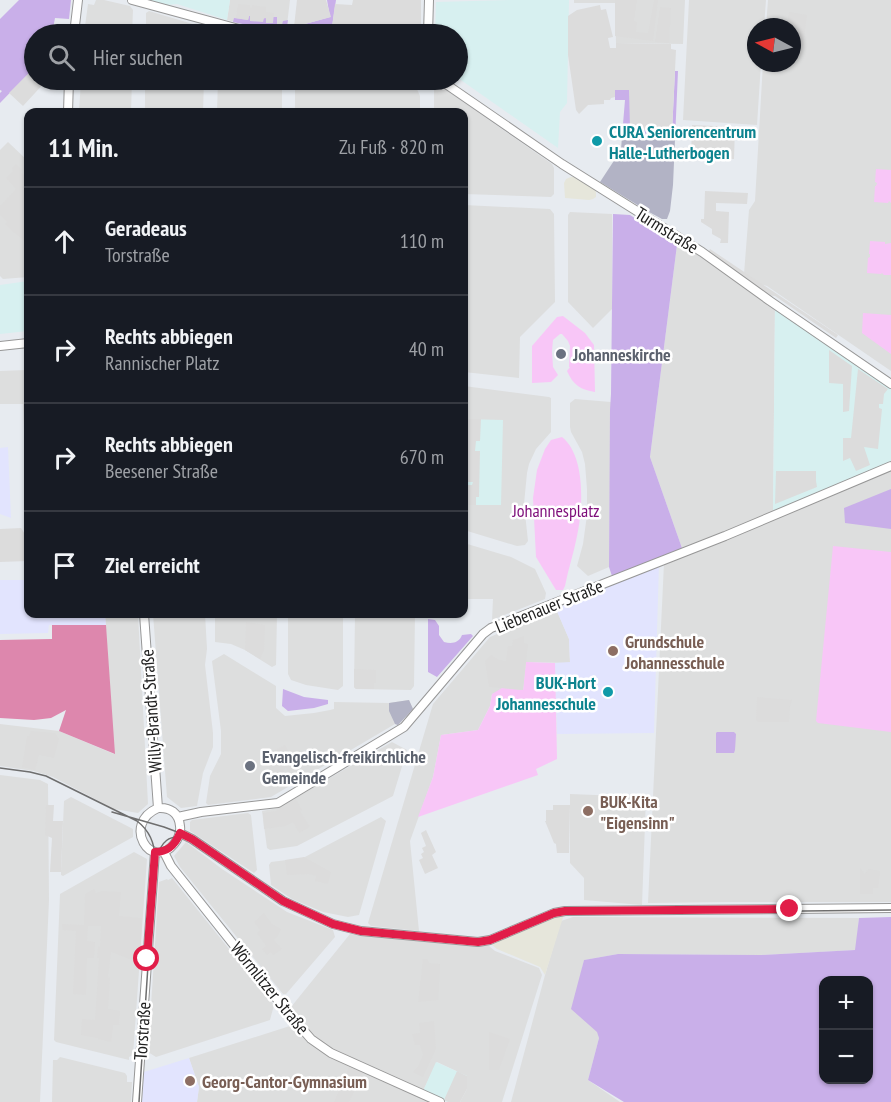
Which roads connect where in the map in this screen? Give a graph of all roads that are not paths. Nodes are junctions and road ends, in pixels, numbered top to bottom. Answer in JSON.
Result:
{"nodes":[{"id":1,"x":78,"y":0,"type":"edge"},
{"id":2,"x":132,"y":0,"type":"edge"},
{"id":3,"x":429,"y":0,"type":"edge"},
{"id":4,"x":75,"y":24,"type":"edge"},
{"id":5,"x":220,"y":24,"type":"edge"},
{"id":6,"x":428,"y":24,"type":"edge"},
{"id":7,"x":69,"y":90,"type":"edge"},
{"id":8,"x":455,"y":90,"type":"edge"},
{"id":9,"x":68,"y":108,"type":"edge"},
{"id":10,"x":24,"y":343,"type":"edge"},
{"id":11,"x":0,"y":346,"type":"edge"},
{"id":12,"x":891,"y":384,"type":"edge"},
{"id":13,"x":891,"y":466,"type":"edge"},
{"id":14,"x":144,"y":618,"type":"edge"},
{"id":15,"x":158,"y":808,"type":"junction"},
{"id":16,"x":178,"y":817,"type":"junction"},
{"id":17,"x":180,"y":833,"type":"junction"},
{"id":18,"x":159,"y":852,"type":"junction"},
{"id":19,"x":891,"y":908,"type":"edge"},
{"id":20,"x":137,"y":1102,"type":"edge"},
{"id":21,"x":440,"y":1102,"type":"edge"}],
"edges":[{"from":1,"to":4,"type":"street"},
{"from":2,"to":5,"type":"street"},
{"from":3,"to":6,"type":"street"},
{"from":7,"to":9,"type":"street"},
{"from":8,"to":12,"type":"street","name":"Turmstraße"},
{"from":10,"to":11,"type":"street"},
{"from":13,"to":16,"type":"street","name":"Liebenauer Straße"},
{"from":14,"to":15,"type":"street","name":"Willy-Brandt-Straße"},
{"from":15,"to":16,"type":"street"},
{"from":15,"to":18,"type":"street"},
{"from":16,"to":17,"type":"street"},
{"from":17,"to":18,"type":"street"},
{"from":17,"to":19,"type":"street"},
{"from":18,"to":20,"type":"street","name":"Torstraße"},
{"from":18,"to":21,"type":"street","name":"Wörmlitzer Straße"}]}
